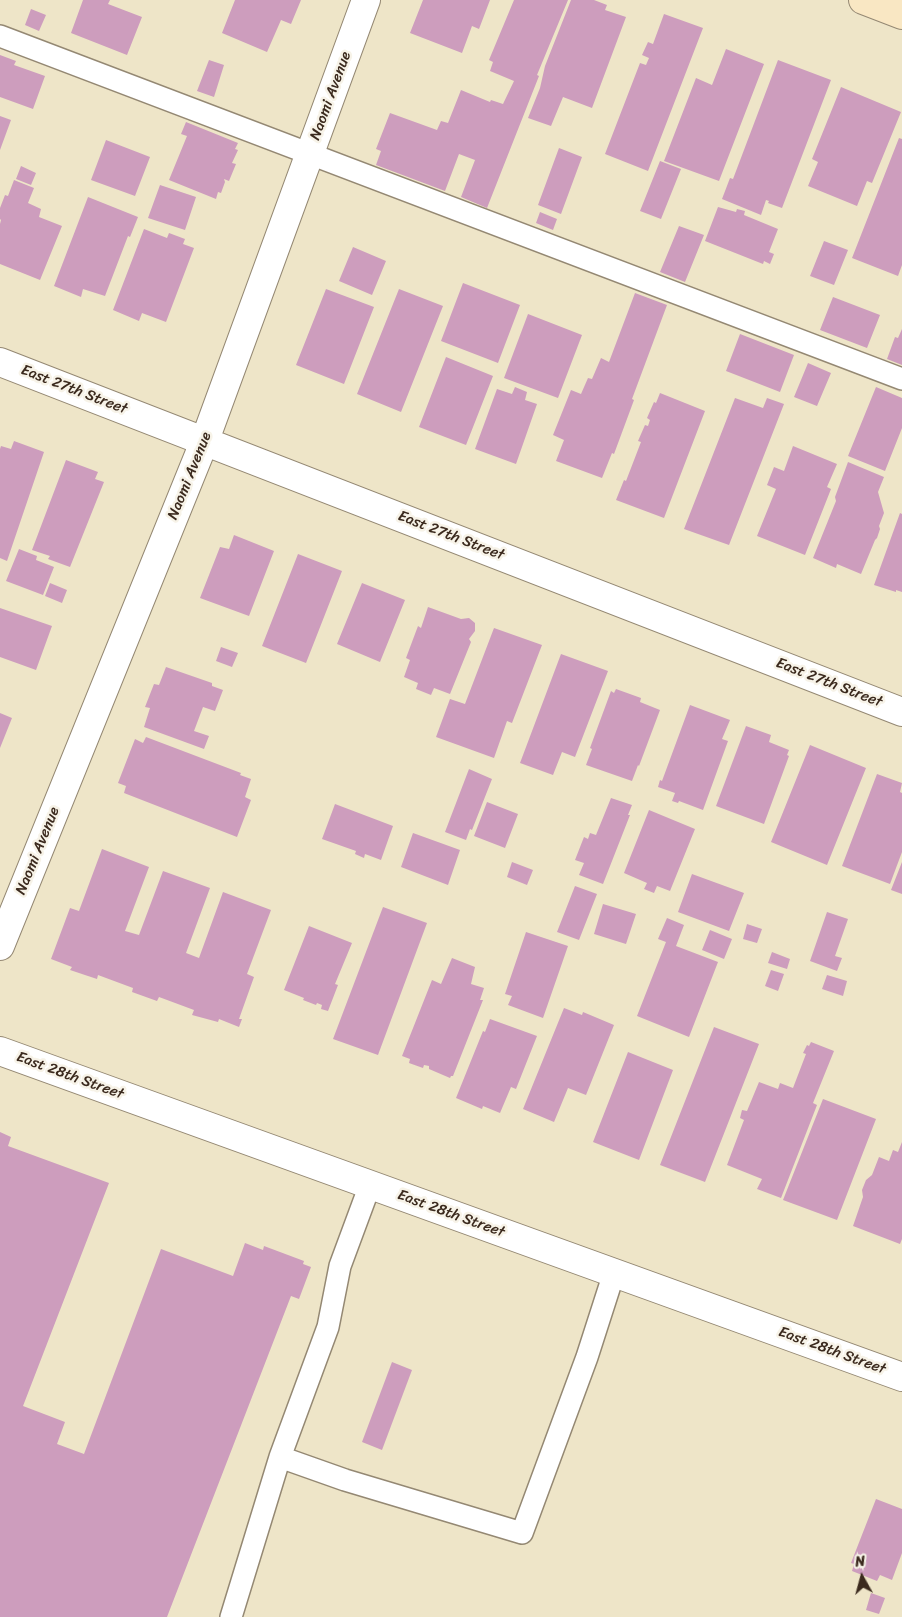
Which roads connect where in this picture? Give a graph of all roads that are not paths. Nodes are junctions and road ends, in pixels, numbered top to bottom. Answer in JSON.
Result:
{"nodes":[{"id":1,"x":366,"y":0,"type":"edge"},
{"id":2,"x":863,"y":0,"type":"edge"},
{"id":3,"x":902,"y":15,"type":"edge"},
{"id":4,"x":0,"y":36,"type":"edge"},
{"id":5,"x":310,"y":153,"type":"junction"},
{"id":6,"x":0,"y":362,"type":"edge"},
{"id":7,"x":902,"y":379,"type":"edge"},
{"id":8,"x":205,"y":440,"type":"junction"},
{"id":9,"x":902,"y":712,"type":"edge"},
{"id":10,"x":0,"y":946,"type":"edge"},
{"id":11,"x":0,"y":1051,"type":"edge"},
{"id":12,"x":370,"y":1185,"type":"junction"},
{"id":13,"x":614,"y":1273,"type":"junction"},
{"id":14,"x":902,"y":1377,"type":"edge"},
{"id":15,"x":280,"y":1457,"type":"junction"},
{"id":16,"x":231,"y":1617,"type":"edge"}],
"edges":[{"from":1,"to":5,"type":"street","name":"Naomi Avenue"},
{"from":2,"to":3,"type":"street"},
{"from":4,"to":5,"type":"lane"},
{"from":5,"to":7,"type":"lane"},
{"from":5,"to":8,"type":"street","name":"Naomi Avenue"},
{"from":6,"to":8,"type":"street","name":"East 27th Street"},
{"from":8,"to":9,"type":"street","name":"East 27th Street"},
{"from":8,"to":10,"type":"street","name":"Naomi Avenue"},
{"from":11,"to":12,"type":"street","name":"East 28th Street"},
{"from":12,"to":13,"type":"street","name":"East 28th Street"},
{"from":12,"to":15,"type":"lane"},
{"from":13,"to":14,"type":"street","name":"East 28th Street"},
{"from":13,"to":15,"type":"lane"},
{"from":15,"to":16,"type":"lane"}]}
